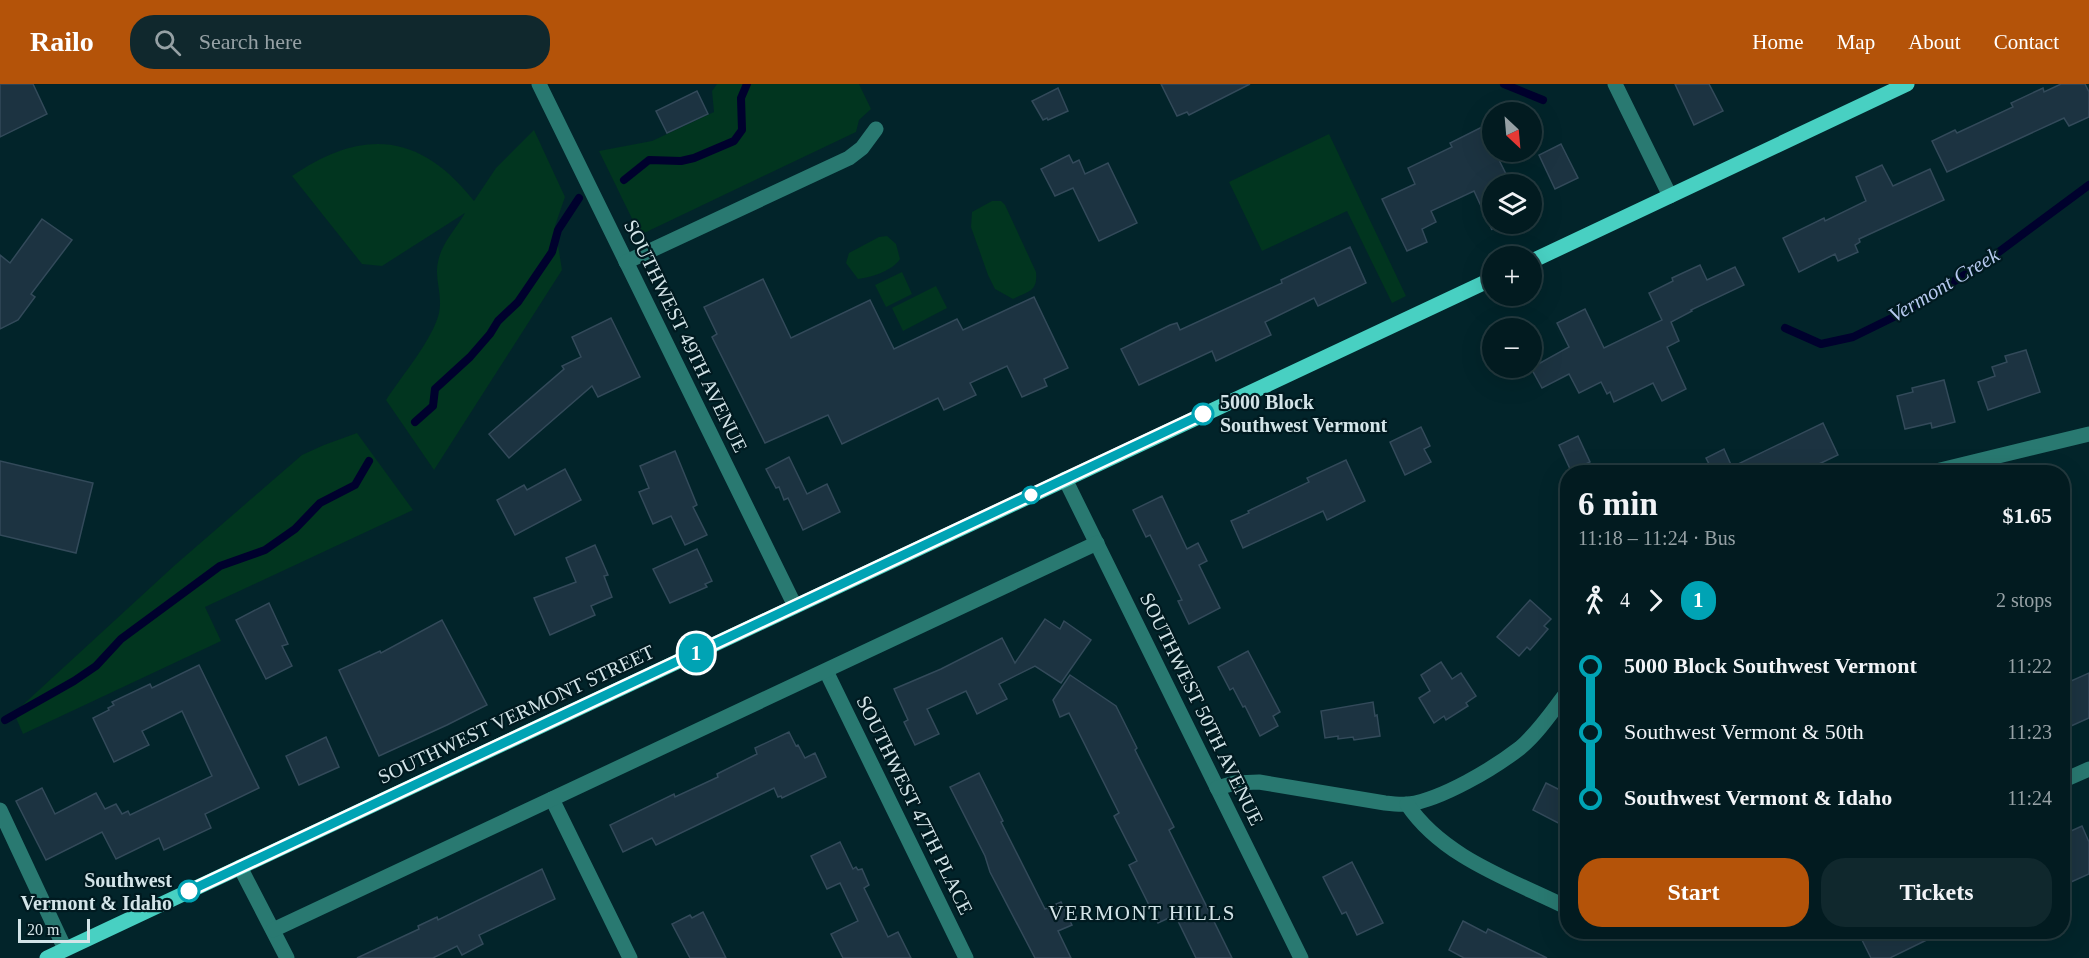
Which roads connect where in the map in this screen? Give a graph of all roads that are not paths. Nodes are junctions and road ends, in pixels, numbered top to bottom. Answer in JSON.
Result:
{"nodes":[{"id":1,"x":539,"y":84,"type":"edge"},
{"id":2,"x":1615,"y":84,"type":"edge"},
{"id":3,"x":1907,"y":84,"type":"edge"},
{"id":4,"x":876,"y":129,"type":"dead end"},
{"id":5,"x":1670,"y":196,"type":"junction"},
{"id":6,"x":1542,"y":256,"type":"edge"},
{"id":7,"x":626,"y":262,"type":"junction"},
{"id":8,"x":1482,"y":284,"type":"edge"},
{"id":9,"x":2089,"y":434,"type":"edge"},
{"id":10,"x":1961,"y":465,"type":"edge"},
{"id":11,"x":1065,"y":478,"type":"junction"},
{"id":12,"x":1097,"y":543,"type":"junction"},
{"id":13,"x":795,"y":606,"type":"junction"},
{"id":14,"x":826,"y":670,"type":"junction"},
{"id":15,"x":1560,"y":701,"type":"edge"},
{"id":16,"x":2089,"y":769,"type":"edge"},
{"id":17,"x":2070,"y":777,"type":"edge"},
{"id":18,"x":1217,"y":788,"type":"junction"},
{"id":19,"x":552,"y":799,"type":"junction"},
{"id":20,"x":1407,"y":804,"type":"junction"},
{"id":21,"x":0,"y":810,"type":"edge"},
{"id":22,"x":240,"y":867,"type":"junction"},
{"id":23,"x":1560,"y":904,"type":"edge"},
{"id":24,"x":273,"y":930,"type":"junction"},
{"id":25,"x":65,"y":949,"type":"junction"},
{"id":26,"x":47,"y":958,"type":"edge"},
{"id":27,"x":286,"y":958,"type":"edge"},
{"id":28,"x":630,"y":958,"type":"edge"},
{"id":29,"x":966,"y":958,"type":"edge"},
{"id":30,"x":1301,"y":958,"type":"edge"}],
"edges":[{"from":1,"to":7,"type":"street","name":"SOUTHWEST 49TH AVENUE"},
{"from":2,"to":5,"type":"street"},
{"from":3,"to":5,"type":"main road"},
{"from":4,"to":7,"type":"street"},
{"from":5,"to":6,"type":"main road"},
{"from":7,"to":13,"type":"street","name":"SOUTHWEST 49TH AVENUE"},
{"from":8,"to":11,"type":"main road","name":"SOUTHWEST VERMONT STREET"},
{"from":9,"to":10,"type":"street"},
{"from":11,"to":12,"type":"street","name":"SOUTHWEST 50TH AVENUE"},
{"from":11,"to":13,"type":"main road","name":"SOUTHWEST VERMONT STREET"},
{"from":12,"to":14,"type":"street"},
{"from":12,"to":18,"type":"street","name":"SOUTHWEST 50TH AVENUE"},
{"from":13,"to":22,"type":"main road","name":"SOUTHWEST VERMONT STREET"},
{"from":14,"to":19,"type":"street"},
{"from":14,"to":29,"type":"street","name":"SOUTHWEST 47TH PLACE"},
{"from":15,"to":20,"type":"street"},
{"from":16,"to":17,"type":"street"},
{"from":18,"to":20,"type":"street"},
{"from":18,"to":30,"type":"street","name":"SOUTHWEST 50TH AVENUE"},
{"from":19,"to":24,"type":"street"},
{"from":19,"to":28,"type":"street"},
{"from":20,"to":23,"type":"street"},
{"from":21,"to":25,"type":"street"},
{"from":22,"to":24,"type":"street"},
{"from":22,"to":25,"type":"main road","name":"SOUTHWEST VERMONT STREET"},
{"from":24,"to":27,"type":"street"},
{"from":25,"to":26,"type":"main road","name":"SOUTHWEST VERMONT STREET"}]}
